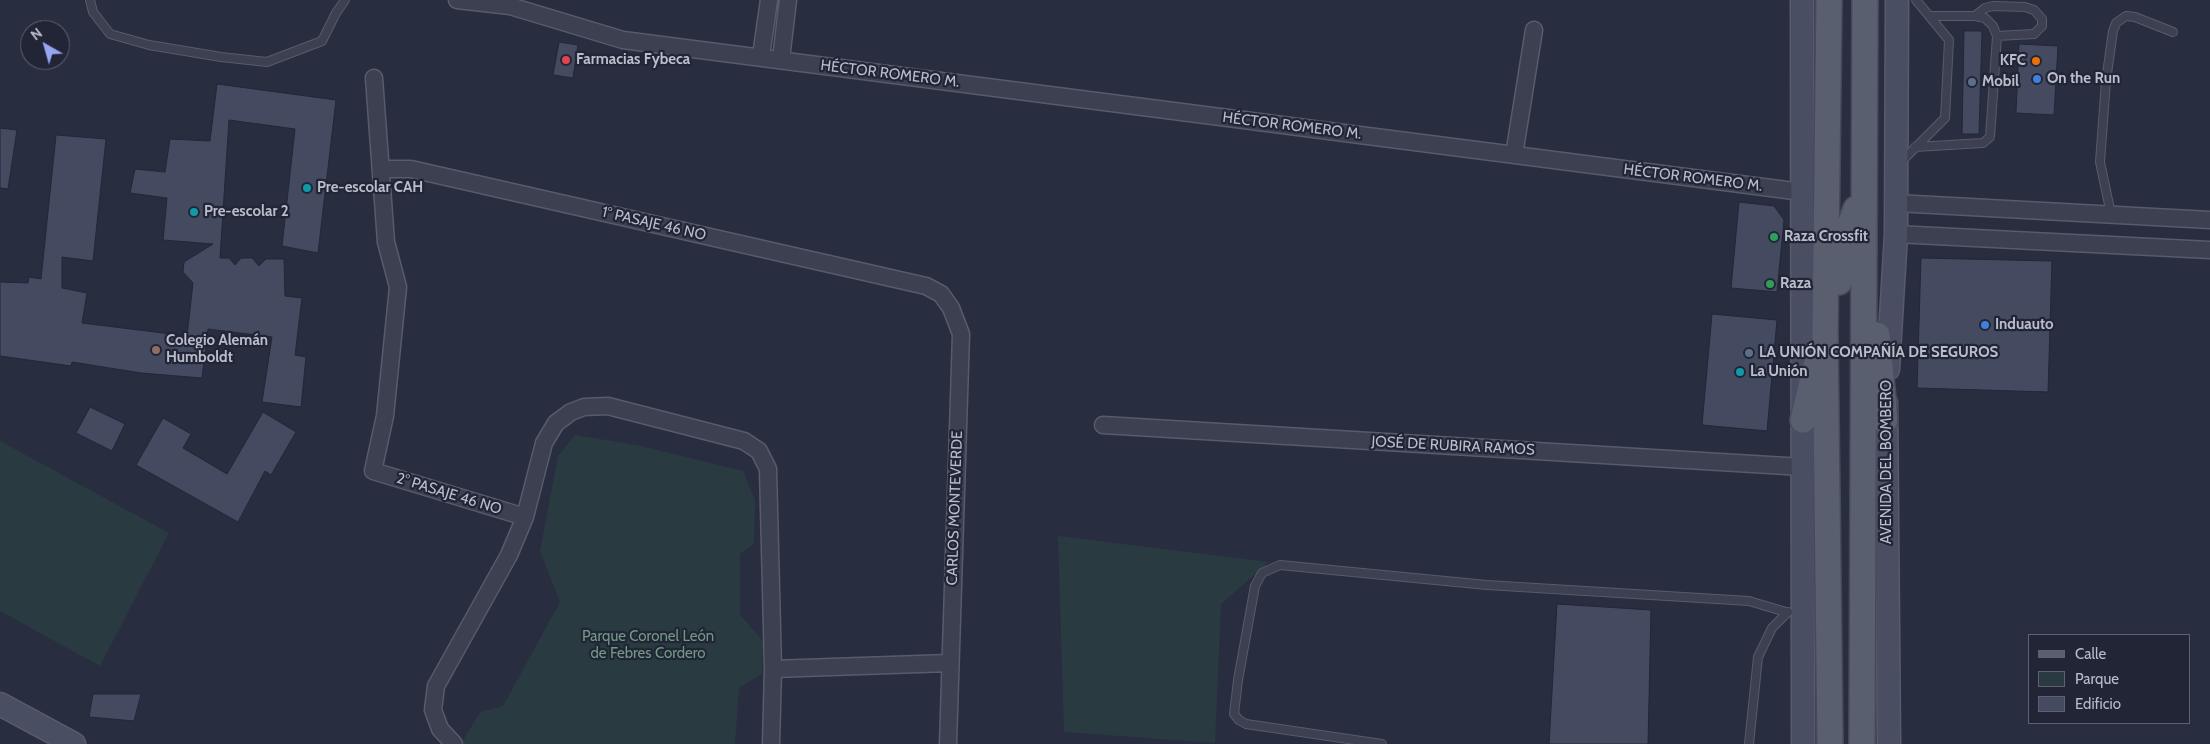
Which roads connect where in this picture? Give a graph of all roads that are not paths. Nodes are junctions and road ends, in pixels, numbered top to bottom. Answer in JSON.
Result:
{"nodes":[{"id":1,"x":90,"y":0,"type":"edge"},
{"id":2,"x":345,"y":0,"type":"edge"},
{"id":3,"x":457,"y":0,"type":"edge"},
{"id":4,"x":769,"y":0,"type":"edge"},
{"id":5,"x":788,"y":0,"type":"edge"},
{"id":6,"x":1802,"y":0,"type":"edge"},
{"id":7,"x":1829,"y":0,"type":"edge"},
{"id":8,"x":1865,"y":0,"type":"edge"},
{"id":9,"x":1897,"y":0,"type":"edge"},
{"id":10,"x":1916,"y":0,"type":"edge"},
{"id":11,"x":1931,"y":16,"type":"junction"},
{"id":12,"x":1976,"y":16,"type":"junction"},
{"id":13,"x":1534,"y":30,"type":"dead end"},
{"id":14,"x":2173,"y":32,"type":"dead end"},
{"id":15,"x":1997,"y":36,"type":"junction"},
{"id":16,"x":761,"y":56,"type":"junction"},
{"id":17,"x":781,"y":59,"type":"junction"},
{"id":18,"x":374,"y":78,"type":"dead end"},
{"id":19,"x":1916,"y":147,"type":"junction"},
{"id":20,"x":1514,"y":155,"type":"junction"},
{"id":21,"x":1897,"y":166,"type":"junction"},
{"id":22,"x":381,"y":169,"type":"junction"},
{"id":23,"x":1802,"y":192,"type":"junction"},
{"id":24,"x":1863,"y":193,"type":"junction"},
{"id":25,"x":1896,"y":202,"type":"junction"},
{"id":26,"x":2111,"y":214,"type":"junction"},
{"id":27,"x":2210,"y":220,"type":"edge"},
{"id":28,"x":1896,"y":234,"type":"junction"},
{"id":29,"x":2210,"y":250,"type":"edge"},
{"id":30,"x":926,"y":286,"type":"joint"},
{"id":31,"x":1825,"y":332,"type":"junction"},
{"id":32,"x":1803,"y":420,"type":"junction"},
{"id":33,"x":1885,"y":420,"type":"junction"},
{"id":34,"x":1103,"y":425,"type":"dead end"},
{"id":35,"x":1803,"y":467,"type":"junction"},
{"id":36,"x":525,"y":517,"type":"junction"},
{"id":37,"x":1793,"y":612,"type":"junction"},
{"id":38,"x":949,"y":663,"type":"junction"},
{"id":39,"x":773,"y":670,"type":"junction"},
{"id":40,"x":0,"y":704,"type":"edge"},
{"id":41,"x":74,"y":744,"type":"edge"},
{"id":42,"x":454,"y":744,"type":"edge"},
{"id":43,"x":771,"y":744,"type":"edge"},
{"id":44,"x":948,"y":744,"type":"edge"},
{"id":45,"x":1382,"y":744,"type":"edge"},
{"id":46,"x":1749,"y":744,"type":"edge"},
{"id":47,"x":1803,"y":744,"type":"edge"},
{"id":48,"x":1830,"y":744,"type":"edge"},
{"id":49,"x":1840,"y":744,"type":"edge"},
{"id":50,"x":1862,"y":744,"type":"edge"},
{"id":51,"x":1889,"y":744,"type":"edge"}],
"edges":[{"from":1,"to":2,"type":"lane"},
{"from":3,"to":16,"type":"street"},
{"from":4,"to":16,"type":"street"},
{"from":5,"to":17,"type":"street"},
{"from":6,"to":23,"type":"main road"},
{"from":7,"to":31,"type":"main road"},
{"from":8,"to":24,"type":"main road","name":"AVENIDA DEL BOMBERO"},
{"from":9,"to":21,"type":"main road","name":"AVENIDA DEL BOMBERO"},
{"from":10,"to":11,"type":"lane"},
{"from":11,"to":12,"type":"lane"},
{"from":11,"to":19,"type":"lane"},
{"from":12,"to":15,"type":"lane"},
{"from":12,"to":15,"type":"lane"},
{"from":13,"to":20,"type":"street"},
{"from":14,"to":26,"type":"lane"},
{"from":15,"to":19,"type":"lane"},
{"from":16,"to":17,"type":"street","name":"HÉCTOR ROMERO M."},
{"from":17,"to":20,"type":"street","name":"HÉCTOR ROMERO M."},
{"from":18,"to":22,"type":"street"},
{"from":19,"to":21,"type":"lane"},
{"from":20,"to":23,"type":"street","name":"HÉCTOR ROMERO M."},
{"from":21,"to":25,"type":"main road","name":"AVENIDA DEL BOMBERO"},
{"from":22,"to":30,"type":"street","name":"1° PASAJE 46 NO"},
{"from":22,"to":36,"type":"street","name":"2° PASAJE 46 NO"},
{"from":23,"to":32,"type":"main road"},
{"from":24,"to":33,"type":"main road"},
{"from":24,"to":49,"type":"main road"},
{"from":24,"to":50,"type":"main road","name":"AVENIDA DEL BOMBERO"},
{"from":25,"to":26,"type":"street"},
{"from":25,"to":28,"type":"main road","name":"AVENIDA DEL BOMBERO"},
{"from":26,"to":27,"type":"street"},
{"from":28,"to":29,"type":"street"},
{"from":28,"to":33,"type":"main road","name":"AVENIDA DEL BOMBERO"},
{"from":30,"to":38,"type":"street","name":"CARLOS MONTEVERDE"},
{"from":31,"to":32,"type":"main road"},
{"from":31,"to":48,"type":"main road"},
{"from":32,"to":35,"type":"main road"},
{"from":33,"to":51,"type":"main road","name":"AVENIDA DEL BOMBERO"},
{"from":34,"to":35,"type":"street","name":"JOSÉ DE RUBIRA RAMOS"},
{"from":35,"to":37,"type":"main road"},
{"from":36,"to":39,"type":"street"},
{"from":36,"to":42,"type":"street"},
{"from":37,"to":45,"type":"lane"},
{"from":37,"to":46,"type":"lane"},
{"from":37,"to":47,"type":"main road"},
{"from":38,"to":39,"type":"street"},
{"from":38,"to":44,"type":"street","name":"CARLOS MONTEVERDE"},
{"from":39,"to":43,"type":"street"},
{"from":40,"to":41,"type":"main road"}]}
